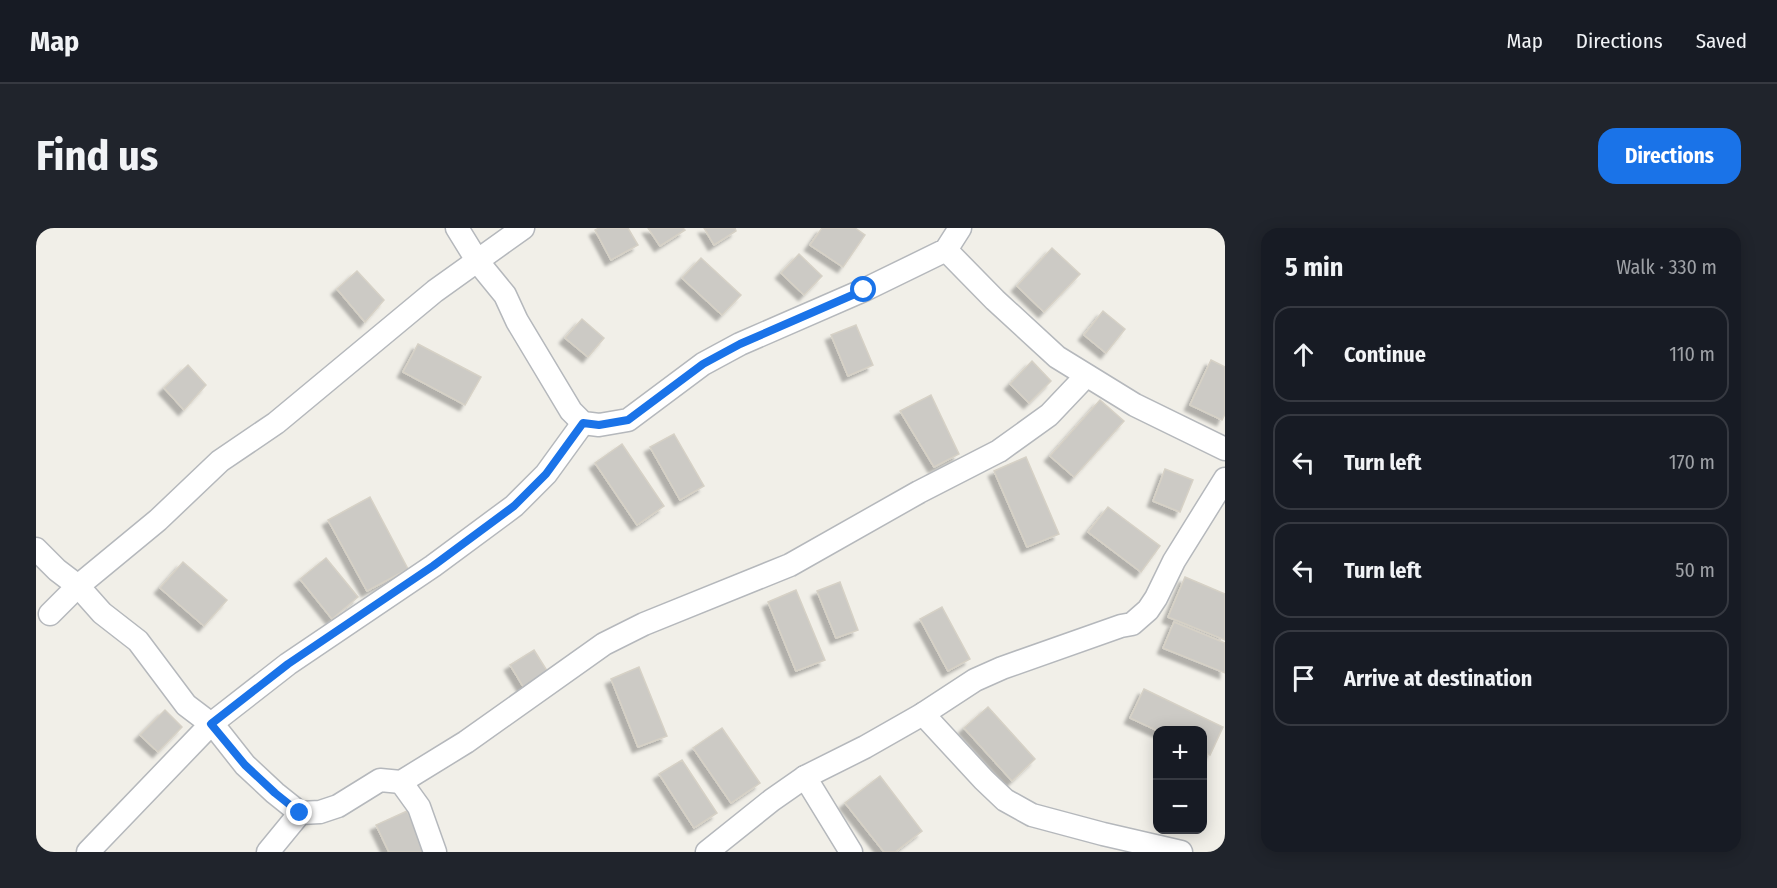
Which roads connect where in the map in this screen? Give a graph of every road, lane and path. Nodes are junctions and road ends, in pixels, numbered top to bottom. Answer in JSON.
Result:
{"nodes":[{"id":1,"x":457,"y":228,"type":"edge"},
{"id":2,"x":524,"y":228,"type":"edge"},
{"id":3,"x":960,"y":228,"type":"edge"},
{"id":4,"x":946,"y":250,"type":"junction"},
{"id":5,"x":478,"y":262,"type":"junction"},
{"id":6,"x":1086,"y":376,"type":"junction"},
{"id":7,"x":583,"y":423,"type":"junction"},
{"id":8,"x":1225,"y":449,"type":"edge"},
{"id":9,"x":1225,"y":479,"type":"edge"},
{"id":10,"x":36,"y":549,"type":"edge"},
{"id":11,"x":78,"y":586,"type":"junction"},
{"id":12,"x":102,"y":613,"type":"junction"},
{"id":13,"x":43,"y":616,"type":"edge"},
{"id":14,"x":923,"y":714,"type":"junction"},
{"id":15,"x":211,"y":724,"type":"junction"},
{"id":16,"x":805,"y":777,"type":"junction"},
{"id":17,"x":401,"y":782,"type":"junction"},
{"id":18,"x":300,"y":813,"type":"junction"},
{"id":19,"x":88,"y":852,"type":"edge"},
{"id":20,"x":268,"y":852,"type":"edge"},
{"id":21,"x":435,"y":852,"type":"edge"},
{"id":22,"x":707,"y":852,"type":"edge"},
{"id":23,"x":851,"y":852,"type":"edge"},
{"id":24,"x":1181,"y":852,"type":"edge"}],
"edges":[{"from":1,"to":5,"type":"street"},
{"from":2,"to":5,"type":"street"},
{"from":3,"to":4,"type":"street"},
{"from":4,"to":6,"type":"street"},
{"from":4,"to":7,"type":"street"},
{"from":5,"to":7,"type":"street"},
{"from":5,"to":11,"type":"street"},
{"from":6,"to":8,"type":"street"},
{"from":6,"to":17,"type":"street"},
{"from":7,"to":15,"type":"street"},
{"from":9,"to":14,"type":"street"},
{"from":10,"to":11,"type":"street"},
{"from":11,"to":12,"type":"street"},
{"from":11,"to":13,"type":"street"},
{"from":12,"to":13,"type":"street"},
{"from":12,"to":15,"type":"street"},
{"from":14,"to":16,"type":"street"},
{"from":14,"to":24,"type":"street"},
{"from":15,"to":18,"type":"street"},
{"from":15,"to":19,"type":"street"},
{"from":16,"to":22,"type":"street"},
{"from":16,"to":23,"type":"street"},
{"from":17,"to":18,"type":"street"},
{"from":17,"to":21,"type":"street"},
{"from":18,"to":20,"type":"street"}]}
